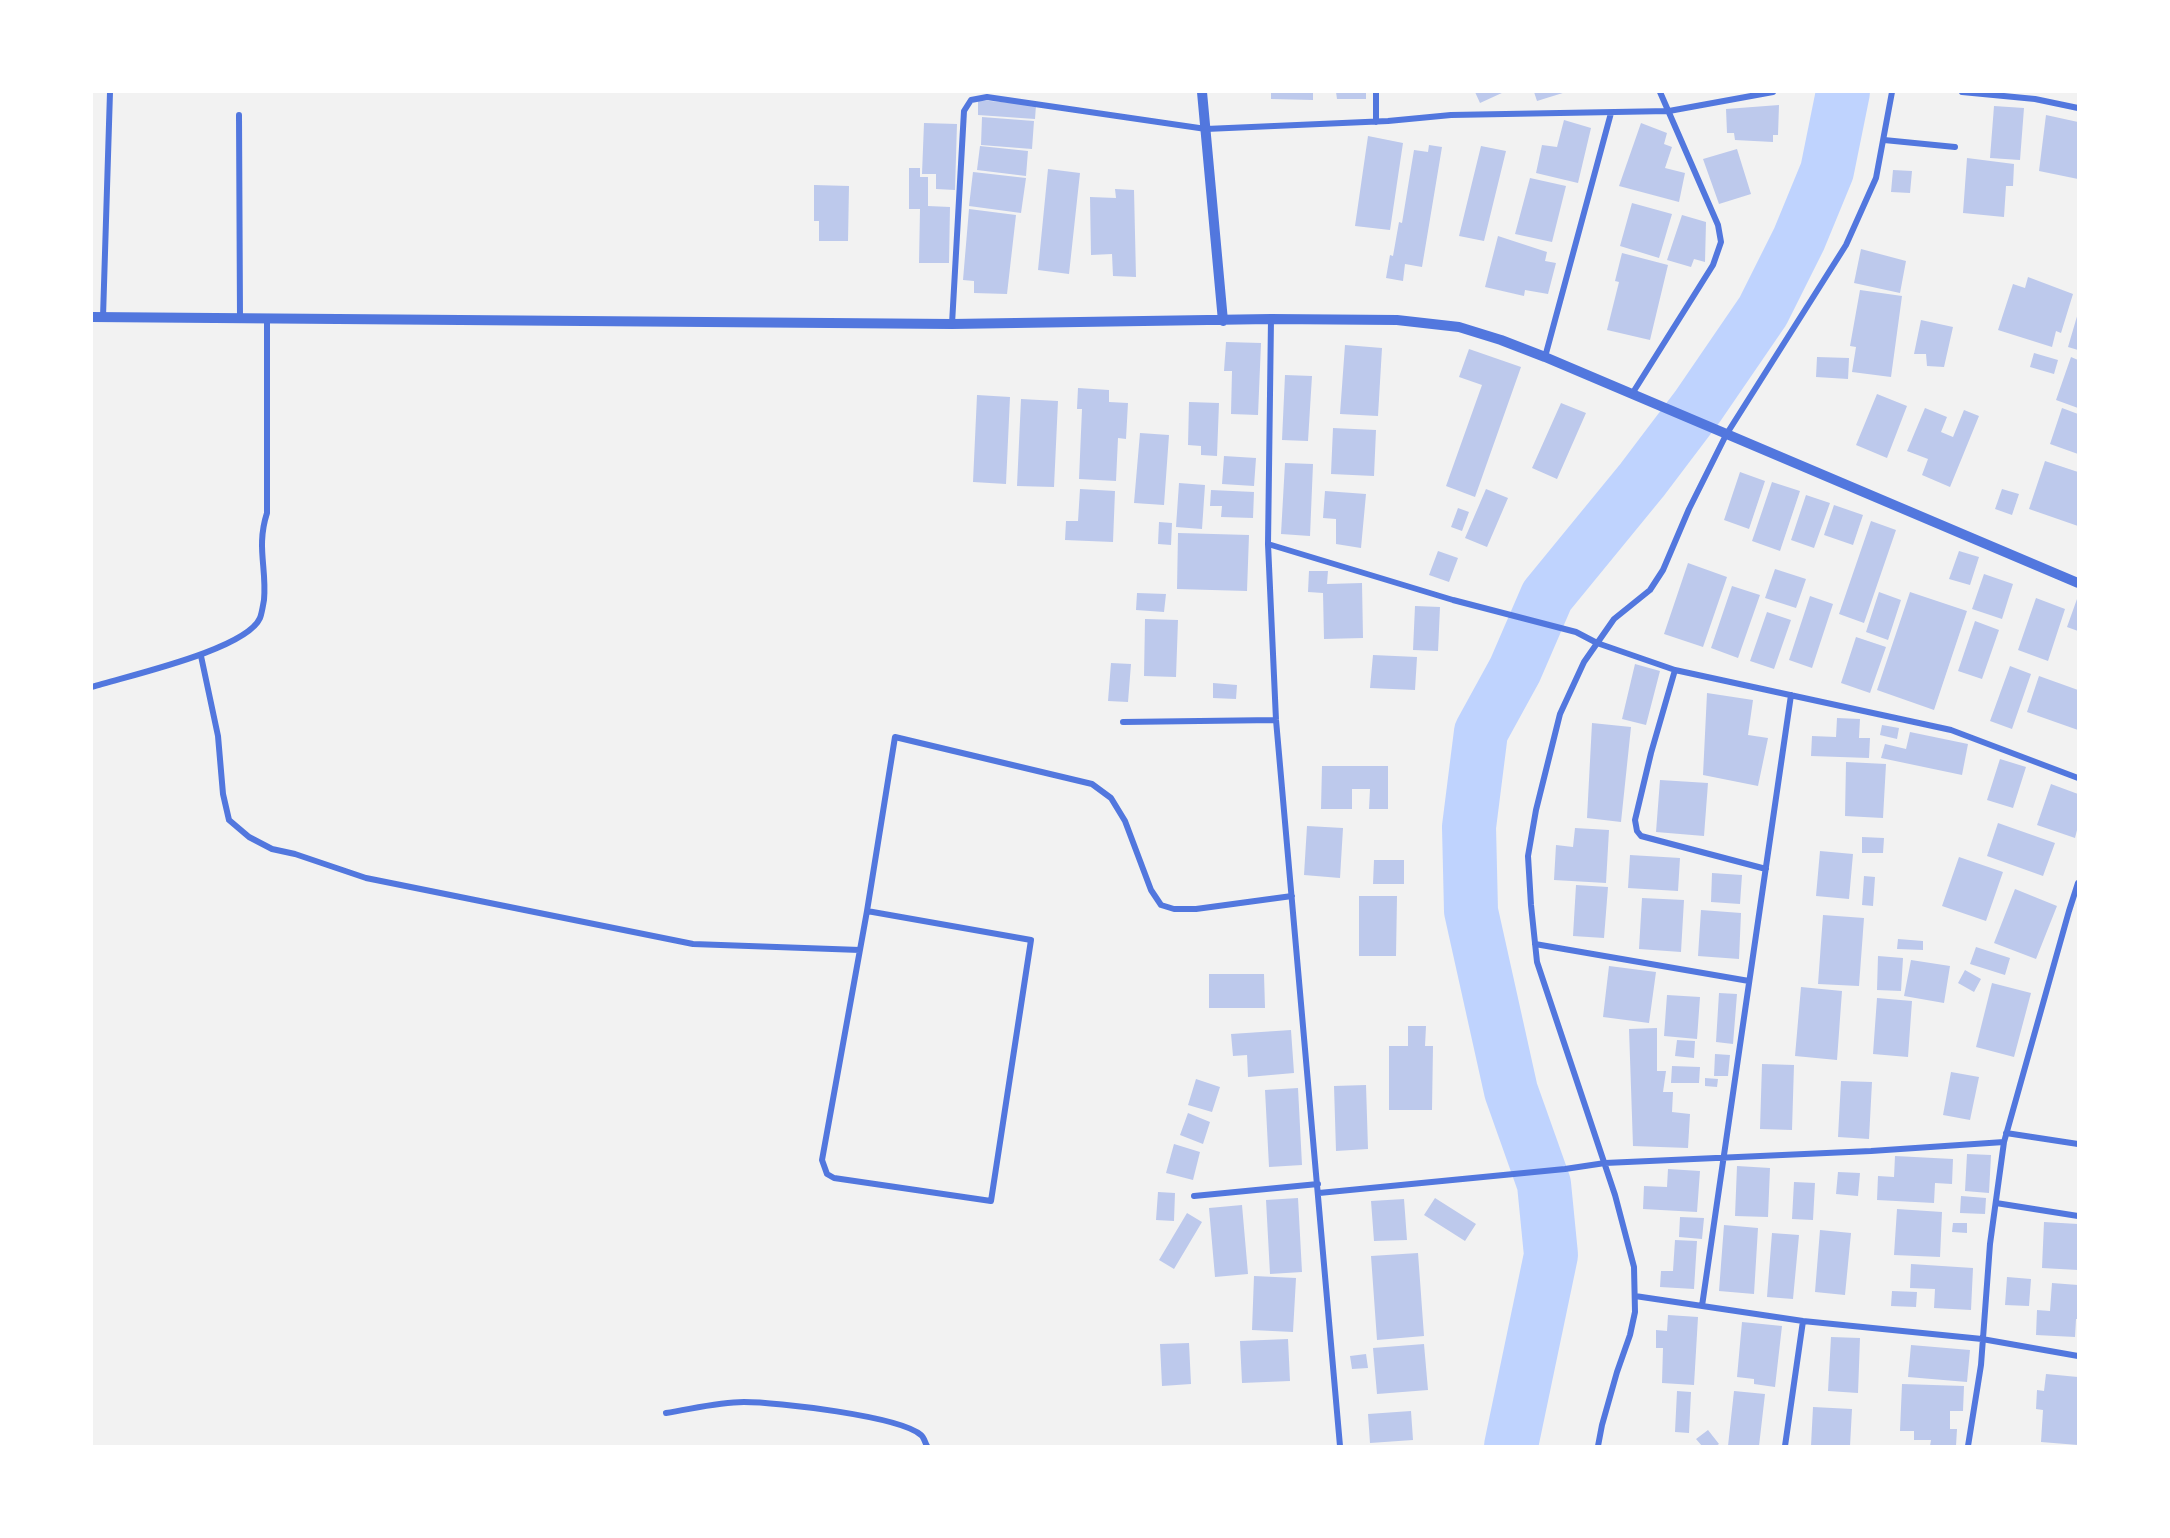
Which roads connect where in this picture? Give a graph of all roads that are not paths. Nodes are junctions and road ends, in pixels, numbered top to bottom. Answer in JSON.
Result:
{"nodes":[{"id":1,"x":110,"y":92,"type":"edge"},
{"id":2,"x":1202,"y":92,"type":"edge"},
{"id":3,"x":1376,"y":92,"type":"edge"},
{"id":4,"x":1660,"y":92,"type":"edge"},
{"id":5,"x":1773,"y":92,"type":"edge"},
{"id":6,"x":1892,"y":92,"type":"edge"},
{"id":7,"x":1962,"y":92,"type":"edge"},
{"id":8,"x":2079,"y":108,"type":"edge"},
{"id":9,"x":1669,"y":111,"type":"junction"},
{"id":10,"x":1611,"y":113,"type":"junction"},
{"id":11,"x":239,"y":115,"type":"dead end"},
{"id":12,"x":1376,"y":122,"type":"junction"},
{"id":13,"x":1206,"y":129,"type":"junction"},
{"id":14,"x":1884,"y":140,"type":"junction"},
{"id":15,"x":1955,"y":147,"type":"dead end"},
{"id":16,"x":97,"y":317,"type":"edge"},
{"id":17,"x":240,"y":318,"type":"junction"},
{"id":18,"x":267,"y":318,"type":"junction"},
{"id":19,"x":1271,"y":319,"type":"junction"},
{"id":20,"x":1224,"y":321,"type":"junction"},
{"id":21,"x":952,"y":324,"type":"junction"},
{"id":22,"x":1545,"y":357,"type":"junction"},
{"id":23,"x":1632,"y":394,"type":"junction"},
{"id":24,"x":1726,"y":435,"type":"junction"},
{"id":25,"x":1268,"y":544,"type":"junction"},
{"id":26,"x":2079,"y":583,"type":"edge"},
{"id":27,"x":1597,"y":643,"type":"junction"},
{"id":28,"x":201,"y":656,"type":"junction"},
{"id":29,"x":1675,"y":670,"type":"junction"},
{"id":30,"x":92,"y":687,"type":"edge"},
{"id":31,"x":1791,"y":695,"type":"junction"},
{"id":32,"x":1276,"y":720,"type":"junction"},
{"id":33,"x":1123,"y":722,"type":"dead end"},
{"id":34,"x":2079,"y":778,"type":"edge"},
{"id":35,"x":1766,"y":869,"type":"junction"},
{"id":36,"x":2079,"y":883,"type":"edge"},
{"id":37,"x":1292,"y":896,"type":"junction"},
{"id":38,"x":867,"y":911,"type":"junction"},
{"id":39,"x":1535,"y":944,"type":"junction"},
{"id":40,"x":860,"y":950,"type":"junction"},
{"id":41,"x":1749,"y":981,"type":"junction"},
{"id":42,"x":2006,"y":1133,"type":"junction"},
{"id":43,"x":2004,"y":1142,"type":"junction"},
{"id":44,"x":2079,"y":1144,"type":"edge"},
{"id":45,"x":1724,"y":1158,"type":"junction"},
{"id":46,"x":1605,"y":1163,"type":"junction"},
{"id":47,"x":1318,"y":1184,"type":"junction"},
{"id":48,"x":1318,"y":1193,"type":"junction"},
{"id":49,"x":1194,"y":1196,"type":"dead end"},
{"id":50,"x":1996,"y":1203,"type":"junction"},
{"id":51,"x":2079,"y":1216,"type":"edge"},
{"id":52,"x":1635,"y":1296,"type":"junction"},
{"id":53,"x":1702,"y":1306,"type":"junction"},
{"id":54,"x":1803,"y":1321,"type":"junction"},
{"id":55,"x":1982,"y":1339,"type":"junction"},
{"id":56,"x":2079,"y":1356,"type":"edge"},
{"id":57,"x":666,"y":1413,"type":"dead end"},
{"id":58,"x":927,"y":1446,"type":"edge"},
{"id":59,"x":1341,"y":1446,"type":"edge"},
{"id":60,"x":1598,"y":1446,"type":"edge"},
{"id":61,"x":1785,"y":1446,"type":"edge"},
{"id":62,"x":1968,"y":1446,"type":"edge"}],
"edges":[{"from":1,"to":16,"type":"street"},
{"from":2,"to":13,"type":"street"},
{"from":3,"to":12,"type":"street"},
{"from":4,"to":9,"type":"street"},
{"from":5,"to":9,"type":"street"},
{"from":6,"to":14,"type":"street"},
{"from":7,"to":8,"type":"street"},
{"from":9,"to":10,"type":"street"},
{"from":9,"to":23,"type":"street"},
{"from":10,"to":12,"type":"street"},
{"from":10,"to":22,"type":"street"},
{"from":11,"to":17,"type":"street"},
{"from":12,"to":13,"type":"street"},
{"from":13,"to":20,"type":"street"},
{"from":13,"to":21,"type":"street"},
{"from":14,"to":15,"type":"street"},
{"from":14,"to":24,"type":"street"},
{"from":16,"to":17,"type":"street"},
{"from":17,"to":18,"type":"street"},
{"from":18,"to":21,"type":"street"},
{"from":18,"to":28,"type":"street"},
{"from":19,"to":20,"type":"street"},
{"from":19,"to":22,"type":"street"},
{"from":19,"to":25,"type":"street"},
{"from":20,"to":21,"type":"street"},
{"from":22,"to":23,"type":"street"},
{"from":23,"to":24,"type":"street"},
{"from":24,"to":26,"type":"street"},
{"from":24,"to":27,"type":"street"},
{"from":25,"to":27,"type":"street"},
{"from":25,"to":32,"type":"street"},
{"from":27,"to":29,"type":"street"},
{"from":27,"to":39,"type":"street"},
{"from":28,"to":30,"type":"street"},
{"from":28,"to":40,"type":"street"},
{"from":29,"to":31,"type":"street"},
{"from":29,"to":35,"type":"street"},
{"from":31,"to":34,"type":"street"},
{"from":31,"to":35,"type":"street"},
{"from":32,"to":33,"type":"street"},
{"from":32,"to":37,"type":"street"},
{"from":35,"to":41,"type":"street"},
{"from":36,"to":42,"type":"street"},
{"from":37,"to":38,"type":"street"},
{"from":37,"to":47,"type":"street"},
{"from":38,"to":40,"type":"street"},
{"from":38,"to":40,"type":"street"},
{"from":39,"to":41,"type":"street"},
{"from":39,"to":46,"type":"street"},
{"from":41,"to":45,"type":"street"},
{"from":42,"to":43,"type":"street"},
{"from":42,"to":44,"type":"street"},
{"from":43,"to":45,"type":"street"},
{"from":43,"to":50,"type":"street"},
{"from":45,"to":46,"type":"street"},
{"from":45,"to":53,"type":"street"},
{"from":46,"to":48,"type":"street"},
{"from":46,"to":52,"type":"street"},
{"from":47,"to":48,"type":"street"},
{"from":47,"to":49,"type":"street"},
{"from":48,"to":59,"type":"street"},
{"from":50,"to":51,"type":"street"},
{"from":50,"to":55,"type":"street"},
{"from":52,"to":53,"type":"street"},
{"from":52,"to":60,"type":"street"},
{"from":53,"to":54,"type":"street"},
{"from":54,"to":55,"type":"street"},
{"from":54,"to":61,"type":"street"},
{"from":55,"to":56,"type":"street"},
{"from":55,"to":62,"type":"street"},
{"from":57,"to":58,"type":"street"}]}
